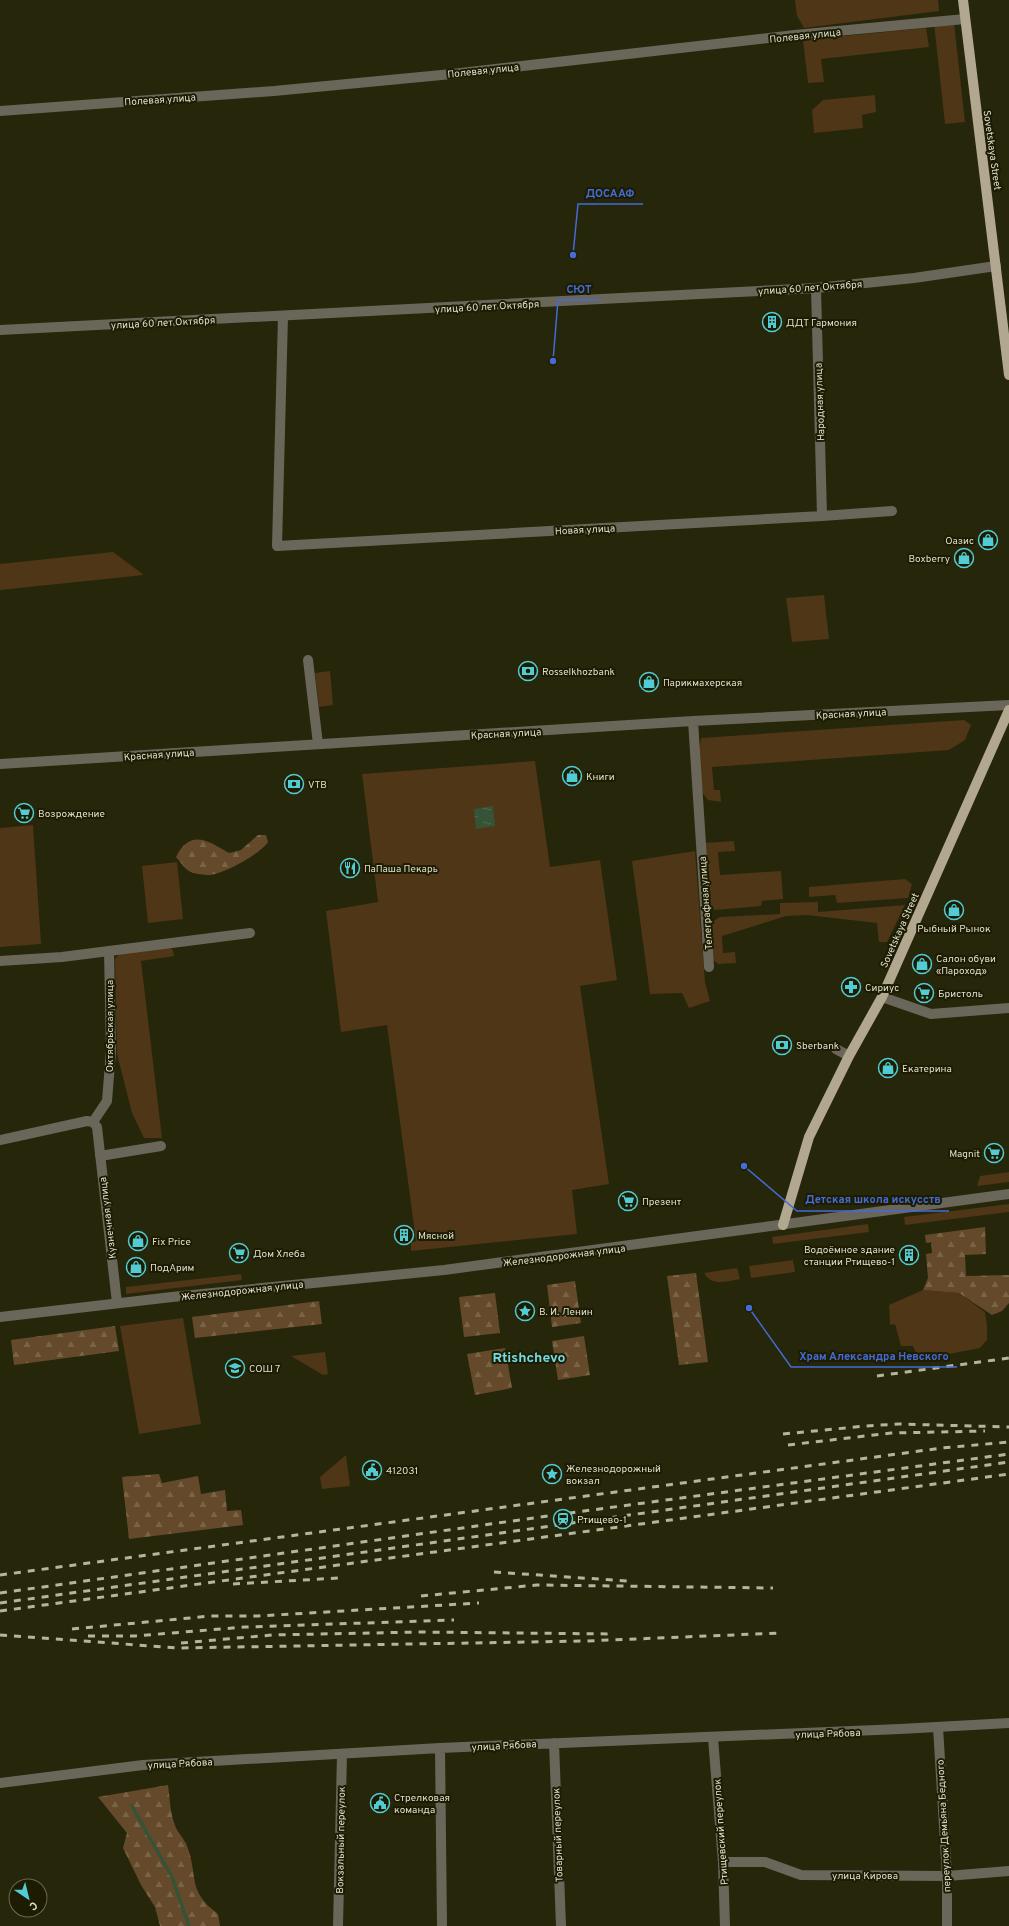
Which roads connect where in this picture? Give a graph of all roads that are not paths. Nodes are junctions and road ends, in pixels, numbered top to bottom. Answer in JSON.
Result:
{"nodes":[{"id":1,"x":963,"y":0,"type":"edge"},
{"id":2,"x":965,"y":19,"type":"junction"},
{"id":3,"x":0,"y":111,"type":"edge"},
{"id":4,"x":996,"y":266,"type":"junction"},
{"id":5,"x":816,"y":288,"type":"junction"},
{"id":6,"x":283,"y":316,"type":"junction"},
{"id":7,"x":0,"y":330,"type":"edge"},
{"id":8,"x":1009,"y":375,"type":"edge"},
{"id":9,"x":892,"y":511,"type":"dead end"},
{"id":10,"x":822,"y":516,"type":"junction"},
{"id":11,"x":308,"y":660,"type":"dead end"},
{"id":12,"x":1009,"y":705,"type":"edge"},
{"id":13,"x":1009,"y":710,"type":"edge"},
{"id":14,"x":693,"y":721,"type":"junction"},
{"id":15,"x":318,"y":744,"type":"junction"},
{"id":16,"x":0,"y":764,"type":"edge"},
{"id":17,"x":250,"y":932,"type":"dead end"},
{"id":18,"x":109,"y":951,"type":"junction"},
{"id":19,"x":0,"y":962,"type":"edge"},
{"id":20,"x":709,"y":967,"type":"dead end"},
{"id":21,"x":882,"y":996,"type":"junction"},
{"id":22,"x":1009,"y":1008,"type":"edge"},
{"id":23,"x":836,"y":1049,"type":"dead end"},
{"id":24,"x":849,"y":1056,"type":"junction"},
{"id":25,"x":93,"y":1122,"type":"junction"},
{"id":26,"x":0,"y":1140,"type":"edge"},
{"id":27,"x":161,"y":1146,"type":"dead end"},
{"id":28,"x":100,"y":1156,"type":"junction"},
{"id":29,"x":1009,"y":1194,"type":"edge"},
{"id":30,"x":783,"y":1225,"type":"junction"},
{"id":31,"x":118,"y":1303,"type":"junction"},
{"id":32,"x":0,"y":1317,"type":"edge"},
{"id":33,"x":1009,"y":1723,"type":"edge"},
{"id":34,"x":938,"y":1727,"type":"junction"},
{"id":35,"x":713,"y":1738,"type":"junction"},
{"id":36,"x":554,"y":1743,"type":"junction"},
{"id":37,"x":440,"y":1748,"type":"junction"},
{"id":38,"x":342,"y":1754,"type":"junction"},
{"id":39,"x":0,"y":1783,"type":"edge"},
{"id":40,"x":724,"y":1862,"type":"junction"},
{"id":41,"x":1009,"y":1871,"type":"edge"},
{"id":42,"x":947,"y":1876,"type":"junction"},
{"id":43,"x":338,"y":1926,"type":"edge"},
{"id":44,"x":442,"y":1926,"type":"edge"},
{"id":45,"x":561,"y":1926,"type":"edge"},
{"id":46,"x":726,"y":1926,"type":"edge"},
{"id":47,"x":947,"y":1926,"type":"edge"}],
"edges":[{"from":1,"to":2,"type":"main road","name":"Sovetskaya Street"},
{"from":2,"to":3,"type":"street","name":"Полевая улица"},
{"from":2,"to":4,"type":"main road","name":"Sovetskaya Street"},
{"from":4,"to":5,"type":"street","name":"улица 60 лет Октября"},
{"from":4,"to":8,"type":"main road","name":"Sovetskaya Street"},
{"from":5,"to":6,"type":"street","name":"улица 60 лет Октября"},
{"from":5,"to":10,"type":"street","name":"Народная улица"},
{"from":6,"to":7,"type":"street","name":"улица 60 лет Октября"},
{"from":6,"to":10,"type":"street","name":"Новая улица"},
{"from":9,"to":10,"type":"street","name":"Новая улица"},
{"from":11,"to":15,"type":"street"},
{"from":12,"to":14,"type":"street","name":"Красная улица"},
{"from":13,"to":21,"type":"main road","name":"Sovetskaya Street"},
{"from":14,"to":15,"type":"street","name":"Красная улица"},
{"from":14,"to":20,"type":"street","name":"Телеграфная улица"},
{"from":15,"to":16,"type":"street","name":"Красная улица"},
{"from":17,"to":18,"type":"street"},
{"from":18,"to":19,"type":"street"},
{"from":18,"to":25,"type":"street","name":"Октябрьская улица"},
{"from":21,"to":22,"type":"street"},
{"from":21,"to":24,"type":"main road","name":"Sovetskaya Street"},
{"from":23,"to":24,"type":"street"},
{"from":24,"to":30,"type":"main road","name":"Sovetskaya Street"},
{"from":25,"to":26,"type":"street"},
{"from":25,"to":28,"type":"street","name":"Кузнечная улица"},
{"from":27,"to":28,"type":"street"},
{"from":28,"to":31,"type":"street","name":"Кузнечная улица"},
{"from":29,"to":30,"type":"street","name":"Железнодорожная улица"},
{"from":30,"to":31,"type":"street","name":"Железнодорожная улица"},
{"from":31,"to":32,"type":"street","name":"Железнодорожная улица"},
{"from":33,"to":34,"type":"street","name":"улица Рябова"},
{"from":34,"to":35,"type":"street","name":"улица Рябова"},
{"from":34,"to":42,"type":"street","name":"переулок Демьяна Бедного"},
{"from":35,"to":36,"type":"street","name":"улица Рябова"},
{"from":35,"to":40,"type":"street","name":"Ртищевский переулок"},
{"from":36,"to":37,"type":"street","name":"улица Рябова"},
{"from":36,"to":45,"type":"street","name":"Товарный переулок"},
{"from":37,"to":38,"type":"street","name":"улица Рябова"},
{"from":37,"to":44,"type":"street"},
{"from":38,"to":39,"type":"street","name":"улица Рябова"},
{"from":38,"to":43,"type":"street","name":"Вокзальный переулок"},
{"from":40,"to":42,"type":"street","name":"улица Кирова"},
{"from":40,"to":46,"type":"street","name":"Ртищевский переулок"},
{"from":41,"to":42,"type":"street","name":"улица Кирова"},
{"from":42,"to":47,"type":"street","name":"переулок Демьяна Бедного"}]}
